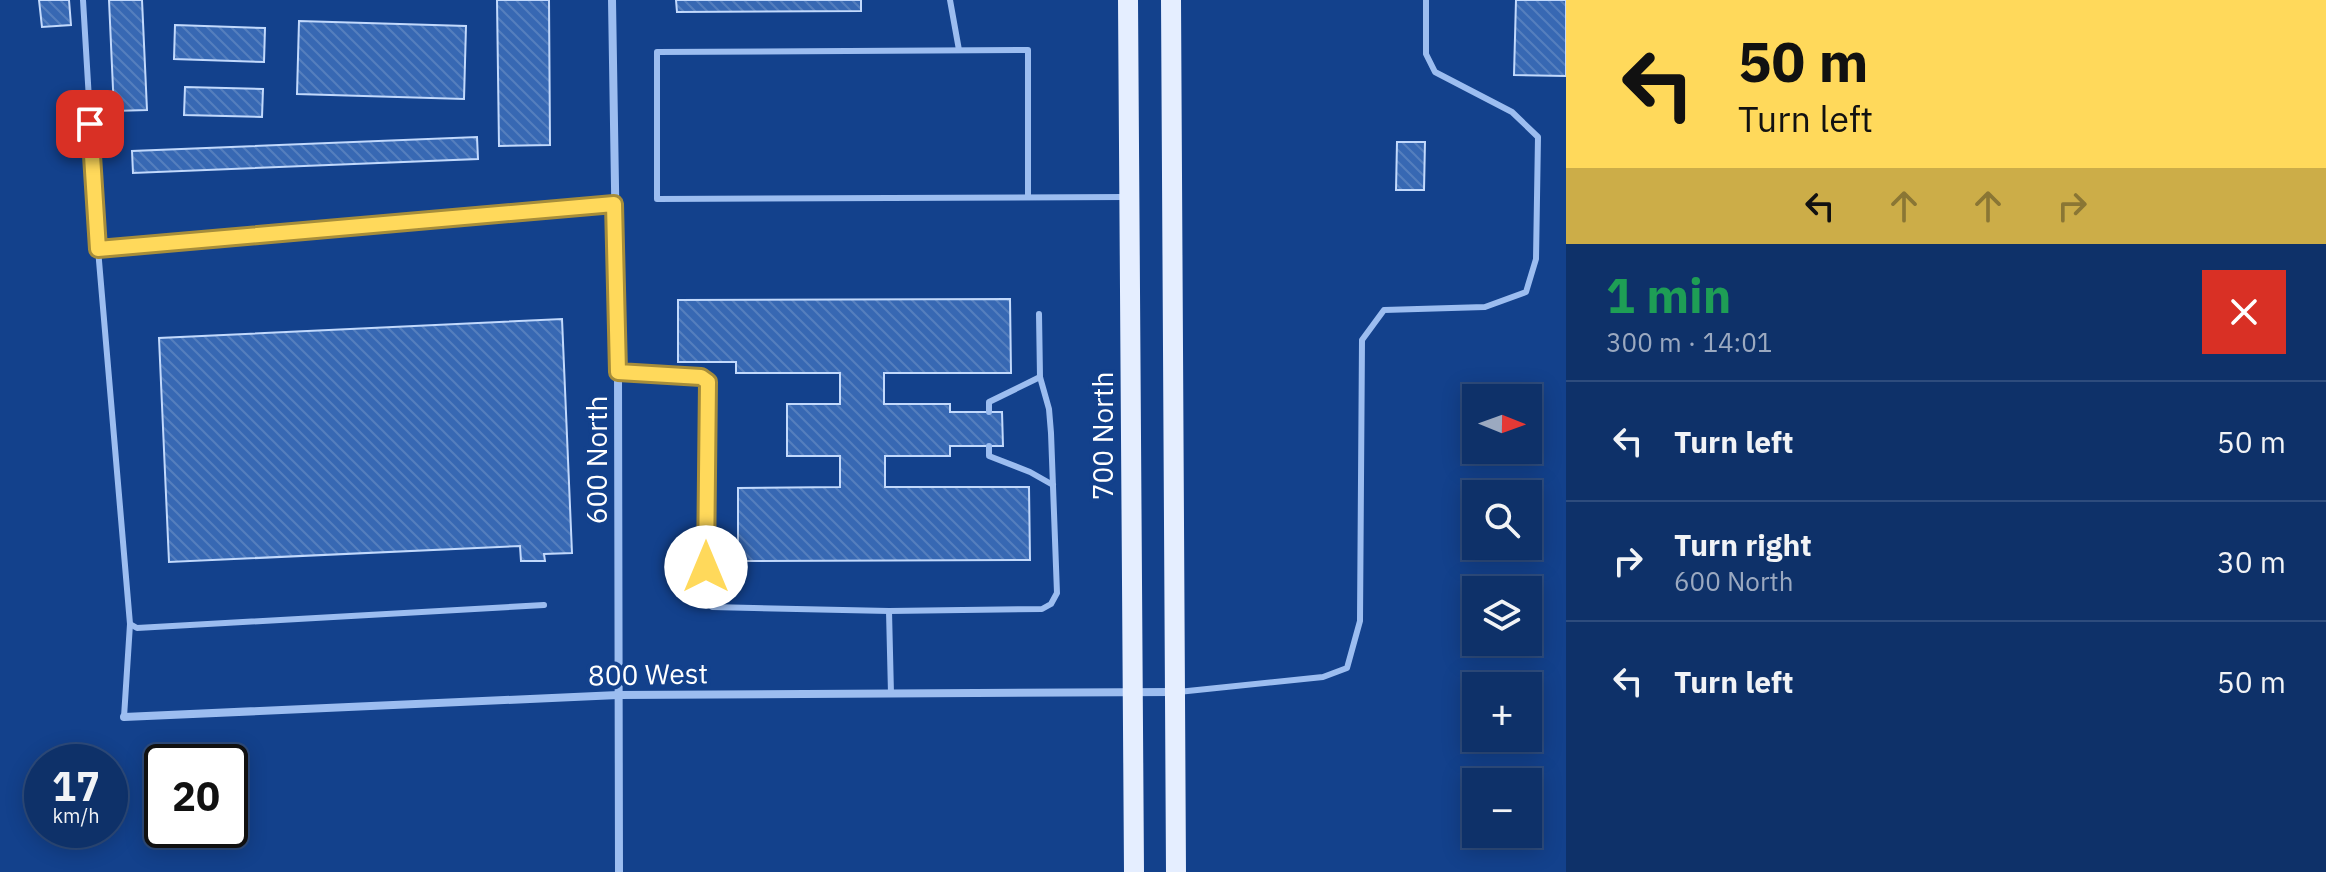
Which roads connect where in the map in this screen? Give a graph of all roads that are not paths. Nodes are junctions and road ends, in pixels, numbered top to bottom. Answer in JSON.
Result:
{"nodes":[{"id":1,"x":83,"y":0,"type":"edge"},
{"id":2,"x":612,"y":0,"type":"edge"},
{"id":3,"x":950,"y":0,"type":"edge"},
{"id":4,"x":1128,"y":0,"type":"edge"},
{"id":5,"x":1171,"y":0,"type":"edge"},
{"id":6,"x":1426,"y":0,"type":"edge"},
{"id":7,"x":959,"y":50,"type":"junction"},
{"id":8,"x":1028,"y":195,"type":"junction"},
{"id":9,"x":1129,"y":197,"type":"junction"},
{"id":10,"x":614,"y":204,"type":"junction"},
{"id":11,"x":98,"y":249,"type":"junction"},
{"id":12,"x":1039,"y":314,"type":"dead end"},
{"id":13,"x":618,"y":372,"type":"junction"},
{"id":14,"x":1040,"y":377,"type":"junction"},
{"id":15,"x":989,"y":412,"type":"dead end"},
{"id":16,"x":989,"y":446,"type":"dead end"},
{"id":17,"x":1053,"y":485,"type":"junction"},
{"id":18,"x":544,"y":605,"type":"dead end"},
{"id":19,"x":889,"y":611,"type":"junction"},
{"id":20,"x":130,"y":624,"type":"junction"},
{"id":21,"x":1173,"y":692,"type":"junction"},
{"id":22,"x":1131,"y":693,"type":"junction"},
{"id":23,"x":891,"y":694,"type":"junction"},
{"id":24,"x":618,"y":695,"type":"junction"},
{"id":25,"x":124,"y":717,"type":"joint"},
{"id":26,"x":619,"y":872,"type":"edge"},
{"id":27,"x":1134,"y":872,"type":"edge"},
{"id":28,"x":1176,"y":872,"type":"edge"}],
"edges":[{"from":1,"to":11,"type":"lane"},
{"from":2,"to":10,"type":"street","name":"600 North"},
{"from":3,"to":7,"type":"lane"},
{"from":4,"to":9,"type":"main road","name":"700 North"},
{"from":5,"to":21,"type":"main road"},
{"from":6,"to":21,"type":"lane"},
{"from":7,"to":8,"type":"lane"},
{"from":7,"to":8,"type":"lane"},
{"from":8,"to":9,"type":"lane"},
{"from":9,"to":22,"type":"main road","name":"700 North"},
{"from":10,"to":11,"type":"lane"},
{"from":10,"to":13,"type":"street","name":"600 North"},
{"from":11,"to":20,"type":"lane"},
{"from":12,"to":14,"type":"lane"},
{"from":13,"to":19,"type":"lane"},
{"from":13,"to":24,"type":"street","name":"600 North"},
{"from":14,"to":15,"type":"lane"},
{"from":14,"to":17,"type":"lane"},
{"from":16,"to":17,"type":"lane"},
{"from":17,"to":19,"type":"lane"},
{"from":18,"to":20,"type":"lane"},
{"from":19,"to":23,"type":"lane"},
{"from":20,"to":25,"type":"lane"},
{"from":21,"to":22,"type":"street","name":"800 West"},
{"from":21,"to":28,"type":"main road"},
{"from":22,"to":23,"type":"street","name":"800 West"},
{"from":22,"to":27,"type":"main road","name":"700 North"},
{"from":23,"to":24,"type":"street","name":"800 West"},
{"from":24,"to":25,"type":"street","name":"800 West"},
{"from":24,"to":26,"type":"street","name":"600 North"}]}
